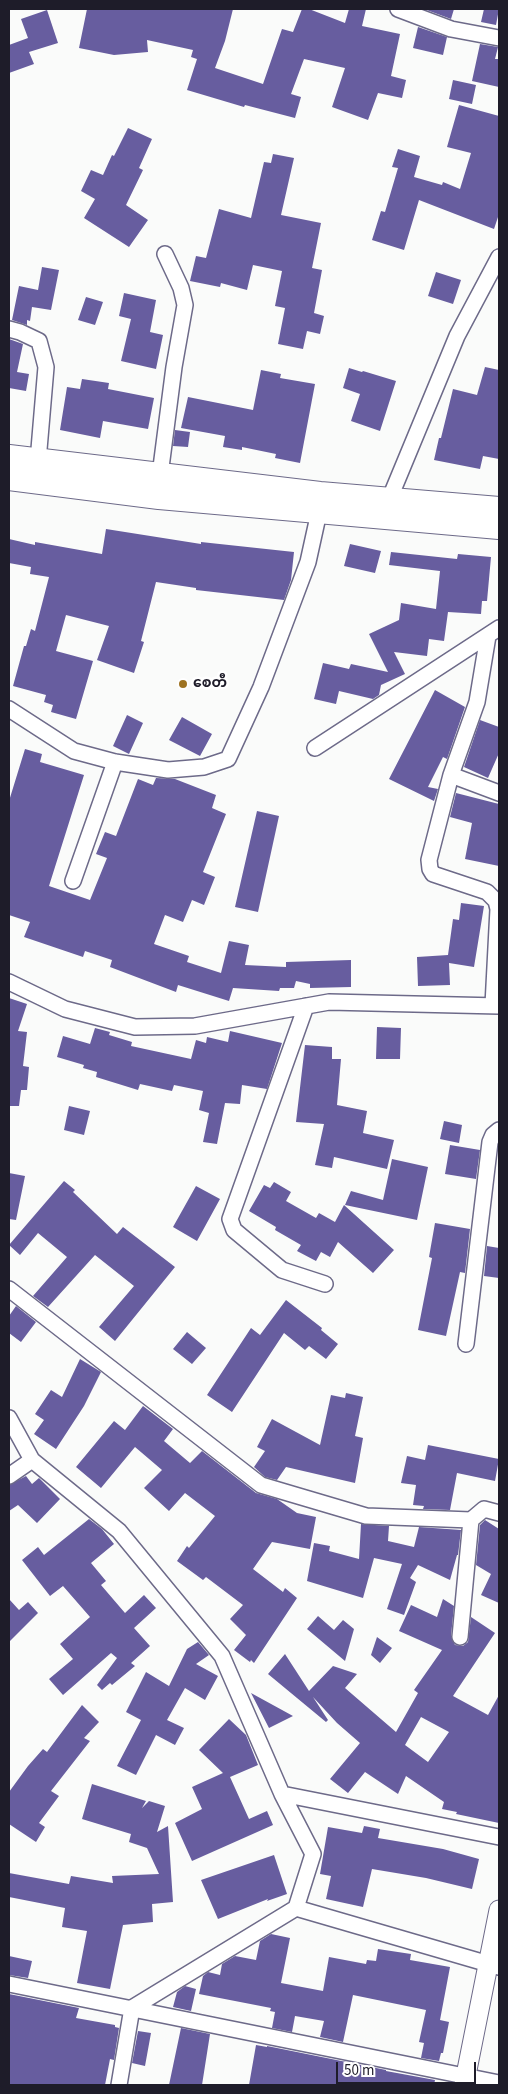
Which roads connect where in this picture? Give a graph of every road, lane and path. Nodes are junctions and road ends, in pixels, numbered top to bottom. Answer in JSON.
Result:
{"nodes":[{"id":1,"x":398,"y":9,"type":"edge"},
{"id":2,"x":499,"y":38,"type":"edge"},
{"id":3,"x":165,"y":254,"type":"dead end"},
{"id":4,"x":499,"y":257,"type":"edge"},
{"id":5,"x":9,"y":329,"type":"edge"},
{"id":6,"x":9,"y":457,"type":"edge"},
{"id":7,"x":38,"y":461,"type":"junction"},
{"id":8,"x":160,"y":476,"type":"junction"},
{"id":9,"x":9,"y":478,"type":"edge"},
{"id":10,"x":389,"y":500,"type":"junction"},
{"id":11,"x":499,"y":509,"type":"edge"},
{"id":12,"x":319,"y":512,"type":"junction"},
{"id":13,"x":499,"y":527,"type":"edge"},
{"id":14,"x":494,"y":632,"type":"edge"},
{"id":15,"x":9,"y":709,"type":"edge"},
{"id":16,"x":316,"y":748,"type":"dead end"},
{"id":17,"x":115,"y":762,"type":"junction"},
{"id":18,"x":451,"y":775,"type":"junction"},
{"id":19,"x":499,"y":793,"type":"edge"},
{"id":20,"x":73,"y":881,"type":"dead end"},
{"id":21,"x":9,"y":982,"type":"edge"},
{"id":22,"x":496,"y":1005,"type":"edge"},
{"id":23,"x":306,"y":1006,"type":"junction"},
{"id":24,"x":499,"y":1130,"type":"edge"},
{"id":25,"x":326,"y":1284,"type":"dead end"},
{"id":26,"x":9,"y":1289,"type":"edge"},
{"id":27,"x":466,"y":1344,"type":"dead end"},
{"id":28,"x":9,"y":1418,"type":"edge"},
{"id":29,"x":32,"y":1460,"type":"junction"},
{"id":30,"x":9,"y":1476,"type":"edge"},
{"id":31,"x":499,"y":1513,"type":"edge"},
{"id":32,"x":471,"y":1520,"type":"junction"},
{"id":33,"x":460,"y":1637,"type":"dead end"},
{"id":34,"x":282,"y":1794,"type":"junction"},
{"id":35,"x":499,"y":1837,"type":"edge"},
{"id":36,"x":296,"y":1908,"type":"junction"},
{"id":37,"x":499,"y":1910,"type":"edge"},
{"id":38,"x":493,"y":1965,"type":"edge"},
{"id":39,"x":9,"y":1984,"type":"edge"},
{"id":40,"x":132,"y":2008,"type":"junction"},
{"id":41,"x":465,"y":2081,"type":"edge"},
{"id":42,"x":499,"y":2083,"type":"edge"},
{"id":43,"x":119,"y":2085,"type":"edge"}],
"edges":[{"from":1,"to":2,"type":"street"},
{"from":3,"to":8,"type":"street"},
{"from":4,"to":10,"type":"street"},
{"from":5,"to":7,"type":"street"},
{"from":6,"to":7,"type":"main road"},
{"from":7,"to":8,"type":"main road"},
{"from":8,"to":10,"type":"main road"},
{"from":9,"to":12,"type":"main road"},
{"from":10,"to":11,"type":"main road"},
{"from":12,"to":13,"type":"main road"},
{"from":12,"to":17,"type":"street"},
{"from":14,"to":16,"type":"street"},
{"from":14,"to":18,"type":"street"},
{"from":15,"to":17,"type":"street"},
{"from":17,"to":20,"type":"street"},
{"from":18,"to":19,"type":"street"},
{"from":18,"to":22,"type":"street"},
{"from":21,"to":23,"type":"street"},
{"from":22,"to":23,"type":"street"},
{"from":23,"to":25,"type":"street"},
{"from":24,"to":27,"type":"street"},
{"from":26,"to":32,"type":"street"},
{"from":28,"to":29,"type":"street"},
{"from":29,"to":30,"type":"street"},
{"from":29,"to":34,"type":"street"},
{"from":31,"to":32,"type":"street"},
{"from":32,"to":33,"type":"street"},
{"from":34,"to":35,"type":"street"},
{"from":34,"to":36,"type":"street"},
{"from":36,"to":38,"type":"street"},
{"from":36,"to":40,"type":"street"},
{"from":37,"to":38,"type":"street"},
{"from":38,"to":41,"type":"street"},
{"from":39,"to":40,"type":"street"},
{"from":40,"to":41,"type":"street"},
{"from":40,"to":43,"type":"street"},
{"from":41,"to":42,"type":"street"}]}
